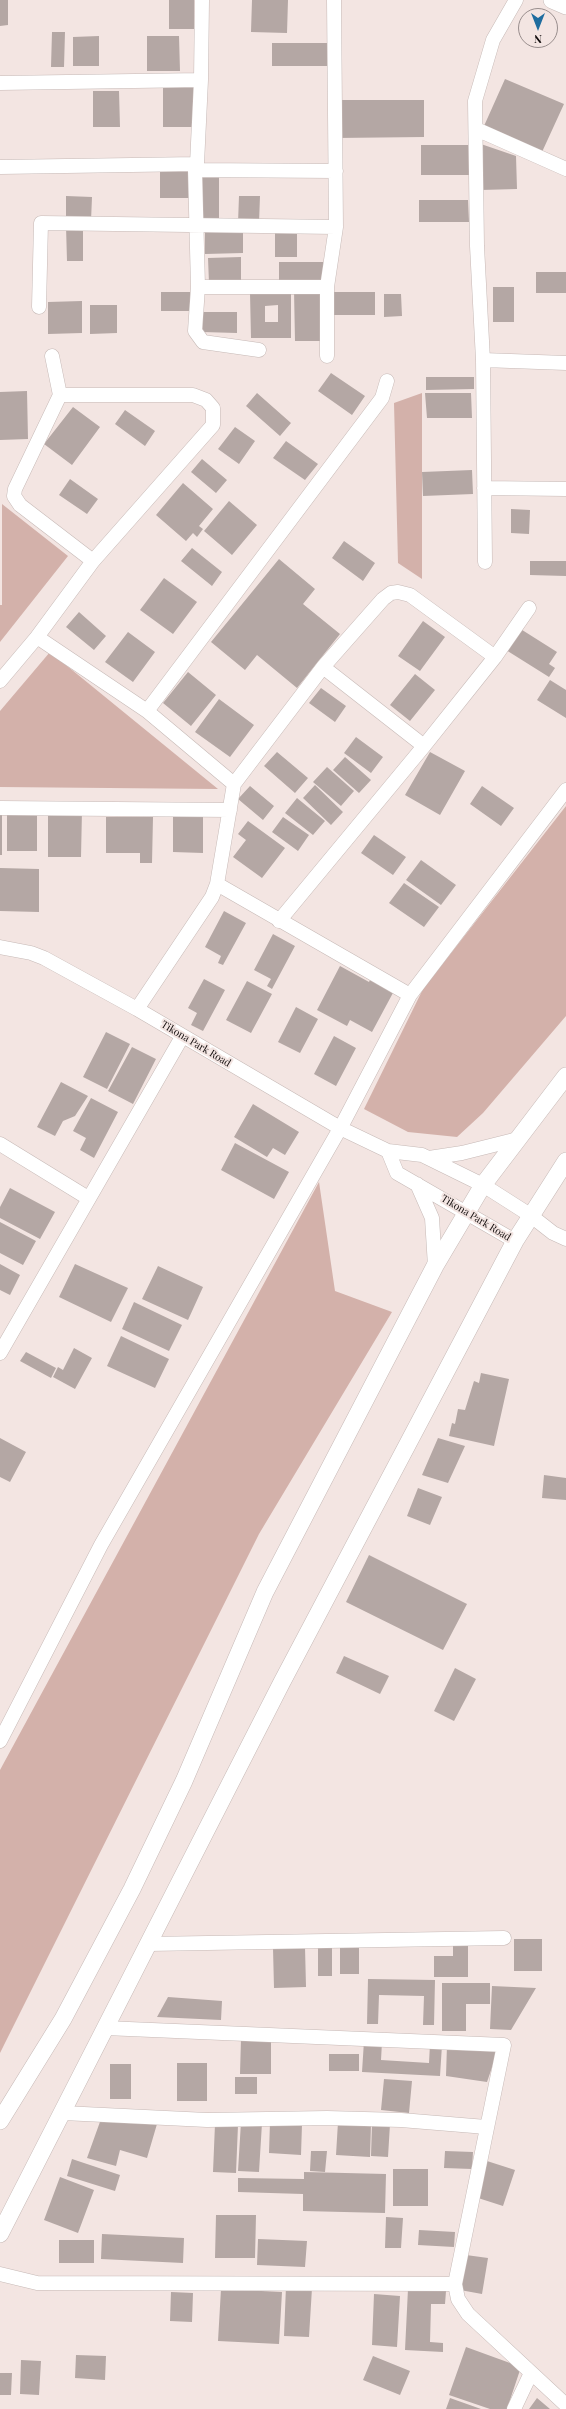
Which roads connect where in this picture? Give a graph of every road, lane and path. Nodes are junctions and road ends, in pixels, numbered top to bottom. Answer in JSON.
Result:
{"nodes":[{"id":1,"x":202,"y":0,"type":"edge"},
{"id":2,"x":334,"y":0,"type":"edge"},
{"id":3,"x":516,"y":0,"type":"edge"},
{"id":4,"x":552,"y":0,"type":"edge"},
{"id":5,"x":566,"y":6,"type":"edge"},
{"id":6,"x":201,"y":80,"type":"junction"},
{"id":7,"x":0,"y":83,"type":"edge"},
{"id":8,"x":476,"y":130,"type":"junction"},
{"id":9,"x":0,"y":167,"type":"edge"},
{"id":10,"x":196,"y":167,"type":"junction"},
{"id":11,"x":566,"y":169,"type":"edge"},
{"id":12,"x":336,"y":171,"type":"junction"},
{"id":13,"x":196,"y":225,"type":"junction"},
{"id":14,"x":336,"y":227,"type":"junction"},
{"id":15,"x":198,"y":287,"type":"junction"},
{"id":16,"x":327,"y":287,"type":"junction"},
{"id":17,"x":39,"y":307,"type":"dead end"},
{"id":18,"x":259,"y":350,"type":"dead end"},
{"id":19,"x":52,"y":356,"type":"dead end"},
{"id":20,"x":327,"y":356,"type":"dead end"},
{"id":21,"x":483,"y":360,"type":"junction"},
{"id":22,"x":566,"y":362,"type":"edge"},
{"id":23,"x":388,"y":381,"type":"dead end"},
{"id":24,"x":60,"y":395,"type":"junction"},
{"id":25,"x":484,"y":488,"type":"junction"},
{"id":26,"x":566,"y":489,"type":"edge"},
{"id":27,"x":93,"y":561,"type":"junction"},
{"id":28,"x":485,"y":562,"type":"dead end"},
{"id":29,"x":529,"y":608,"type":"dead end"},
{"id":30,"x":37,"y":636,"type":"junction"},
{"id":31,"x":495,"y":657,"type":"junction"},
{"id":32,"x":323,"y":667,"type":"junction"},
{"id":33,"x":0,"y":681,"type":"edge"},
{"id":34,"x":147,"y":711,"type":"junction"},
{"id":35,"x":424,"y":746,"type":"junction"},
{"id":36,"x":234,"y":784,"type":"junction"},
{"id":37,"x":566,"y":790,"type":"edge"},
{"id":38,"x":0,"y":808,"type":"edge"},
{"id":39,"x":230,"y":810,"type":"junction"},
{"id":40,"x":217,"y":884,"type":"junction"},
{"id":41,"x":279,"y":921,"type":"junction"},
{"id":42,"x":0,"y":947,"type":"edge"},
{"id":43,"x":410,"y":995,"type":"junction"},
{"id":44,"x":137,"y":1009,"type":"junction"},
{"id":45,"x":182,"y":1037,"type":"junction"},
{"id":46,"x":566,"y":1076,"type":"edge"},
{"id":47,"x":340,"y":1128,"type":"junction"},
{"id":48,"x":518,"y":1139,"type":"junction"},
{"id":49,"x":0,"y":1144,"type":"edge"},
{"id":50,"x":388,"y":1151,"type":"junction"},
{"id":51,"x":429,"y":1158,"type":"junction"},
{"id":52,"x":566,"y":1161,"type":"edge"},
{"id":53,"x":417,"y":1184,"type":"junction"},
{"id":54,"x":482,"y":1185,"type":"junction"},
{"id":55,"x":88,"y":1198,"type":"junction"},
{"id":56,"x":465,"y":1211,"type":"junction"},
{"id":57,"x":530,"y":1215,"type":"junction"},
{"id":58,"x":566,"y":1239,"type":"edge"},
{"id":59,"x":515,"y":1241,"type":"junction"},
{"id":60,"x":435,"y":1266,"type":"junction"},
{"id":61,"x":0,"y":1353,"type":"edge"},
{"id":62,"x":0,"y":1741,"type":"edge"},
{"id":63,"x":504,"y":1938,"type":"dead end"},
{"id":64,"x":148,"y":1944,"type":"junction"},
{"id":65,"x":105,"y":2028,"type":"junction"},
{"id":66,"x":63,"y":2113,"type":"junction"},
{"id":67,"x":0,"y":2121,"type":"edge"},
{"id":68,"x":486,"y":2127,"type":"junction"},
{"id":69,"x":0,"y":2234,"type":"edge"},
{"id":70,"x":0,"y":2274,"type":"edge"},
{"id":71,"x":455,"y":2284,"type":"junction"},
{"id":72,"x":531,"y":2373,"type":"junction"},
{"id":73,"x":566,"y":2405,"type":"edge"},
{"id":74,"x":514,"y":2409,"type":"edge"}],
"edges":[{"from":1,"to":6,"type":"street"},
{"from":2,"to":12,"type":"street"},
{"from":3,"to":8,"type":"street"},
{"from":4,"to":5,"type":"street"},
{"from":6,"to":7,"type":"street"},
{"from":6,"to":10,"type":"street"},
{"from":8,"to":11,"type":"street"},
{"from":8,"to":21,"type":"street"},
{"from":9,"to":10,"type":"street"},
{"from":10,"to":12,"type":"street"},
{"from":10,"to":13,"type":"street"},
{"from":12,"to":14,"type":"street"},
{"from":13,"to":14,"type":"street"},
{"from":13,"to":15,"type":"street"},
{"from":13,"to":17,"type":"street"},
{"from":14,"to":16,"type":"street"},
{"from":15,"to":16,"type":"street"},
{"from":15,"to":18,"type":"street"},
{"from":16,"to":20,"type":"street"},
{"from":19,"to":24,"type":"street"},
{"from":21,"to":22,"type":"street"},
{"from":21,"to":25,"type":"street"},
{"from":23,"to":34,"type":"street"},
{"from":24,"to":27,"type":"street"},
{"from":24,"to":27,"type":"street"},
{"from":25,"to":26,"type":"street"},
{"from":25,"to":28,"type":"street"},
{"from":27,"to":30,"type":"street"},
{"from":29,"to":31,"type":"street"},
{"from":30,"to":33,"type":"street"},
{"from":30,"to":34,"type":"street"},
{"from":31,"to":32,"type":"street"},
{"from":31,"to":35,"type":"street"},
{"from":32,"to":35,"type":"street"},
{"from":32,"to":36,"type":"street"},
{"from":34,"to":36,"type":"street"},
{"from":35,"to":41,"type":"street"},
{"from":36,"to":39,"type":"street"},
{"from":37,"to":43,"type":"street"},
{"from":38,"to":39,"type":"street"},
{"from":39,"to":40,"type":"street"},
{"from":40,"to":41,"type":"street"},
{"from":40,"to":44,"type":"street"},
{"from":41,"to":43,"type":"street"},
{"from":42,"to":44,"type":"street","name":"Tikona Park Road"},
{"from":43,"to":47,"type":"street"},
{"from":44,"to":45,"type":"street","name":"Tikona Park Road"},
{"from":45,"to":47,"type":"street","name":"Tikona Park Road"},
{"from":45,"to":55,"type":"street"},
{"from":46,"to":48,"type":"street"},
{"from":47,"to":50,"type":"street","name":"Tikona Park Road"},
{"from":47,"to":62,"type":"street"},
{"from":48,"to":51,"type":"street","name":"Tikona Park Road"},
{"from":48,"to":54,"type":"street"},
{"from":49,"to":55,"type":"street"},
{"from":50,"to":51,"type":"street","name":"Tikona Park Road"},
{"from":50,"to":53,"type":"street","name":"Tikona Park Road"},
{"from":51,"to":54,"type":"street","name":"Tikona Park Road"},
{"from":52,"to":57,"type":"street"},
{"from":53,"to":56,"type":"street","name":"Tikona Park Road"},
{"from":53,"to":60,"type":"street","name":"Tikona Park Road"},
{"from":54,"to":56,"type":"street"},
{"from":54,"to":57,"type":"street","name":"Tikona Park Road"},
{"from":55,"to":61,"type":"street"},
{"from":56,"to":59,"type":"street","name":"Tikona Park Road"},
{"from":56,"to":60,"type":"street"},
{"from":57,"to":58,"type":"street","name":"Tikona Park Road"},
{"from":57,"to":59,"type":"street"},
{"from":59,"to":64,"type":"street"},
{"from":60,"to":67,"type":"street"},
{"from":63,"to":64,"type":"street"},
{"from":64,"to":65,"type":"street"},
{"from":65,"to":66,"type":"street"},
{"from":65,"to":68,"type":"street"},
{"from":66,"to":68,"type":"street"},
{"from":66,"to":69,"type":"street"},
{"from":68,"to":71,"type":"street"},
{"from":70,"to":71,"type":"street"},
{"from":71,"to":72,"type":"street"},
{"from":72,"to":73,"type":"street"},
{"from":72,"to":74,"type":"street"}]}
